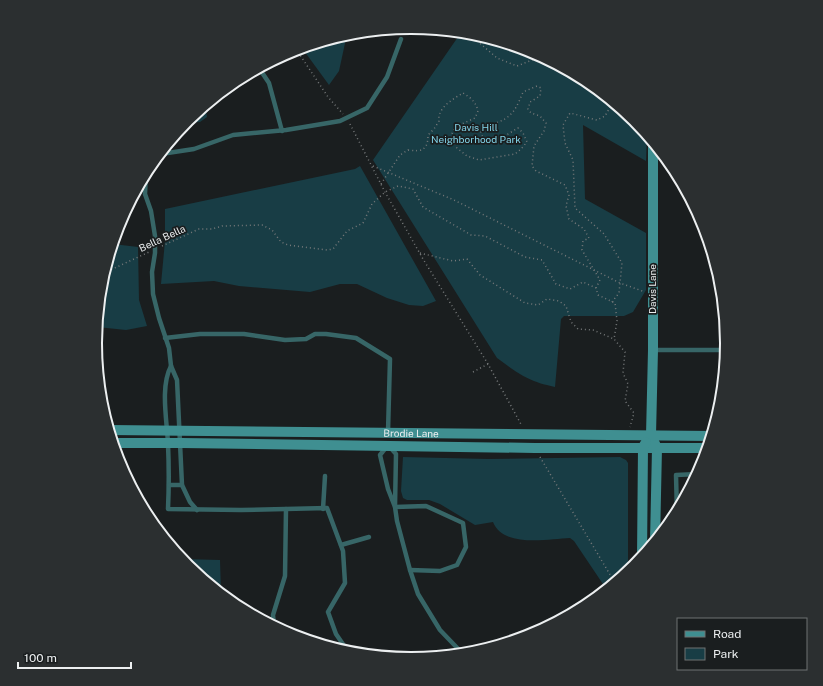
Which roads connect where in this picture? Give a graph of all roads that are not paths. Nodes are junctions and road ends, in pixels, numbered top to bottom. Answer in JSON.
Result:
{"nodes":[{"id":1,"x":401,"y":39,"type":"dead end"},
{"id":2,"x":262,"y":72,"type":"edge"},
{"id":3,"x":282,"y":131,"type":"junction"},
{"id":4,"x":653,"y":150,"type":"edge"},
{"id":5,"x":167,"y":153,"type":"edge"},
{"id":6,"x":145,"y":186,"type":"edge"},
{"id":7,"x":165,"y":338,"type":"junction"},
{"id":8,"x":653,"y":350,"type":"junction"},
{"id":9,"x":720,"y":350,"type":"edge"},
{"id":10,"x":171,"y":366,"type":"junction"},
{"id":11,"x":115,"y":430,"type":"edge"},
{"id":12,"x":166,"y":430,"type":"junction"},
{"id":13,"x":180,"y":430,"type":"junction"},
{"id":14,"x":388,"y":432,"type":"junction"},
{"id":15,"x":651,"y":435,"type":"junction"},
{"id":16,"x":706,"y":436,"type":"edge"},
{"id":17,"x":119,"y":443,"type":"edge"},
{"id":18,"x":168,"y":443,"type":"junction"},
{"id":19,"x":181,"y":443,"type":"junction"},
{"id":20,"x":388,"y":445,"type":"junction"},
{"id":21,"x":643,"y":447,"type":"junction"},
{"id":22,"x":657,"y":448,"type":"junction"},
{"id":23,"x":702,"y":448,"type":"edge"},
{"id":24,"x":691,"y":474,"type":"edge"},
{"id":25,"x":325,"y":476,"type":"dead end"},
{"id":26,"x":169,"y":485,"type":"junction"},
{"id":27,"x":182,"y":485,"type":"junction"},
{"id":28,"x":677,"y":497,"type":"joint"},
{"id":29,"x":677,"y":501,"type":"edge"},
{"id":30,"x":395,"y":507,"type":"junction"},
{"id":31,"x":323,"y":508,"type":"junction"},
{"id":32,"x":286,"y":509,"type":"junction"},
{"id":33,"x":197,"y":510,"type":"junction"},
{"id":34,"x":656,"y":532,"type":"edge"},
{"id":35,"x":369,"y":537,"type":"dead end"},
{"id":36,"x":340,"y":544,"type":"junction"},
{"id":37,"x":643,"y":548,"type":"edge"},
{"id":38,"x":410,"y":570,"type":"junction"},
{"id":39,"x":273,"y":619,"type":"edge"},
{"id":40,"x":343,"y":644,"type":"edge"},
{"id":41,"x":457,"y":648,"type":"edge"}],
"edges":[{"from":1,"to":3,"type":"lane"},
{"from":2,"to":3,"type":"lane"},
{"from":3,"to":5,"type":"lane"},
{"from":4,"to":8,"type":"main road","name":"Davis Lane"},
{"from":6,"to":7,"type":"lane"},
{"from":7,"to":10,"type":"lane"},
{"from":7,"to":14,"type":"lane"},
{"from":8,"to":9,"type":"lane"},
{"from":8,"to":15,"type":"main road","name":"Davis Lane"},
{"from":10,"to":12,"type":"lane"},
{"from":10,"to":13,"type":"lane"},
{"from":11,"to":12,"type":"main road","name":"Brodie Lane"},
{"from":12,"to":13,"type":"main road","name":"Brodie Lane"},
{"from":12,"to":18,"type":"lane"},
{"from":13,"to":14,"type":"main road","name":"Brodie Lane"},
{"from":13,"to":19,"type":"lane"},
{"from":14,"to":15,"type":"main road","name":"Brodie Lane"},
{"from":14,"to":20,"type":"main road"},
{"from":15,"to":16,"type":"main road","name":"Brodie Lane"},
{"from":15,"to":21,"type":"main road"},
{"from":15,"to":22,"type":"main road","name":"Davis Lane"},
{"from":17,"to":18,"type":"main road","name":"Brodie Lane"},
{"from":18,"to":19,"type":"main road","name":"Brodie Lane"},
{"from":18,"to":26,"type":"lane"},
{"from":19,"to":20,"type":"main road","name":"Brodie Lane"},
{"from":19,"to":27,"type":"lane"},
{"from":20,"to":21,"type":"main road","name":"Brodie Lane"},
{"from":20,"to":30,"type":"lane"},
{"from":20,"to":30,"type":"lane"},
{"from":21,"to":22,"type":"main road","name":"Brodie Lane"},
{"from":21,"to":37,"type":"main road"},
{"from":22,"to":23,"type":"main road","name":"Brodie Lane"},
{"from":22,"to":34,"type":"main road","name":"Davis Lane"},
{"from":24,"to":28,"type":"lane"},
{"from":25,"to":31,"type":"lane"},
{"from":26,"to":27,"type":"lane"},
{"from":26,"to":33,"type":"lane"},
{"from":27,"to":33,"type":"lane"},
{"from":28,"to":29,"type":"lane"},
{"from":30,"to":38,"type":"lane"},
{"from":30,"to":38,"type":"lane"},
{"from":31,"to":32,"type":"lane"},
{"from":31,"to":36,"type":"lane"},
{"from":32,"to":33,"type":"lane"},
{"from":32,"to":39,"type":"lane"},
{"from":35,"to":36,"type":"lane"},
{"from":36,"to":40,"type":"lane"},
{"from":38,"to":41,"type":"lane"}]}
